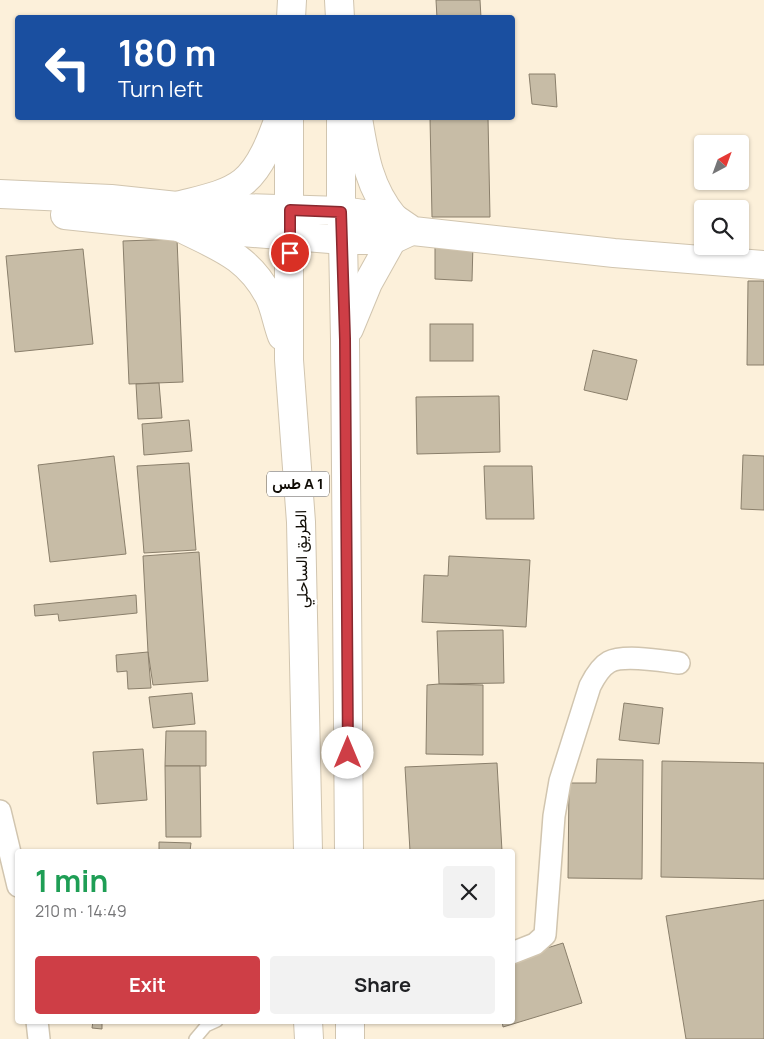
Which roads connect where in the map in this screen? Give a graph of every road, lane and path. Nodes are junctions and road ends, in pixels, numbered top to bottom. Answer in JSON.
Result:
{"nodes":[{"id":1,"x":292,"y":0,"type":"edge"},
{"id":2,"x":340,"y":0,"type":"edge"},
{"id":3,"x":291,"y":15,"type":"edge"},
{"id":4,"x":340,"y":15,"type":"edge"},
{"id":5,"x":278,"y":120,"type":"edge"},
{"id":6,"x":290,"y":120,"type":"edge"},
{"id":7,"x":341,"y":120,"type":"edge"},
{"id":8,"x":358,"y":120,"type":"edge"},
{"id":9,"x":0,"y":194,"type":"edge"},
{"id":10,"x":0,"y":210,"type":"edge"},
{"id":11,"x":341,"y":212,"type":"junction"},
{"id":12,"x":178,"y":217,"type":"junction"},
{"id":13,"x":290,"y":223,"type":"junction"},
{"id":14,"x":400,"y":230,"type":"junction"},
{"id":15,"x":343,"y":240,"type":"junction"},
{"id":16,"x":764,"y":265,"type":"edge"},
{"id":17,"x":345,"y":339,"type":"junction"},
{"id":18,"x":289,"y":360,"type":"junction"},
{"id":19,"x":679,"y":663,"type":"dead end"},
{"id":20,"x":0,"y":811,"type":"edge"},
{"id":21,"x":308,"y":849,"type":"edge"},
{"id":22,"x":349,"y":849,"type":"edge"},
{"id":23,"x":15,"y":874,"type":"edge"},
{"id":24,"x":515,"y":951,"type":"edge"},
{"id":25,"x":37,"y":1024,"type":"edge"},
{"id":26,"x":210,"y":1024,"type":"edge"},
{"id":27,"x":308,"y":1024,"type":"edge"},
{"id":28,"x":350,"y":1024,"type":"edge"},
{"id":29,"x":206,"y":1026,"type":"junction"},
{"id":30,"x":39,"y":1039,"type":"edge"},
{"id":31,"x":194,"y":1039,"type":"edge"},
{"id":32,"x":206,"y":1039,"type":"edge"},
{"id":33,"x":309,"y":1039,"type":"edge"},
{"id":34,"x":350,"y":1039,"type":"edge"}],
"edges":[{"from":1,"to":3,"type":"main road"},
{"from":2,"to":4,"type":"main road"},
{"from":5,"to":12,"type":"main road"},
{"from":6,"to":13,"type":"main road","name":"الطريق الساحلي","number":"طس A 1"},
{"from":7,"to":11,"type":"main road","number":"طس A 1"},
{"from":8,"to":14,"type":"main road"},
{"from":9,"to":12,"type":"main road"},
{"from":10,"to":12,"type":"main road"},
{"from":11,"to":13,"type":"main road"},
{"from":11,"to":14,"type":"main road"},
{"from":11,"to":15,"type":"main road","number":"طس A 1"},
{"from":12,"to":13,"type":"main road"},
{"from":12,"to":18,"type":"main road"},
{"from":13,"to":15,"type":"main road"},
{"from":13,"to":18,"type":"main road","name":"الطريق الساحلي","number":"طس A 1"},
{"from":14,"to":15,"type":"main road"},
{"from":14,"to":16,"type":"main road"},
{"from":14,"to":17,"type":"main road"},
{"from":15,"to":17,"type":"main road","number":"طس A 1"},
{"from":17,"to":22,"type":"main road","number":"طس A 1"},
{"from":18,"to":21,"type":"main road","name":"الطريق الساحلي","number":"طس A 1"},
{"from":19,"to":24,"type":"street"},
{"from":20,"to":23,"type":"street"},
{"from":25,"to":30,"type":"street"},
{"from":26,"to":29,"type":"lane"},
{"from":27,"to":33,"type":"main road"},
{"from":28,"to":34,"type":"main road"},
{"from":29,"to":31,"type":"lane"},
{"from":29,"to":32,"type":"lane"}]}
